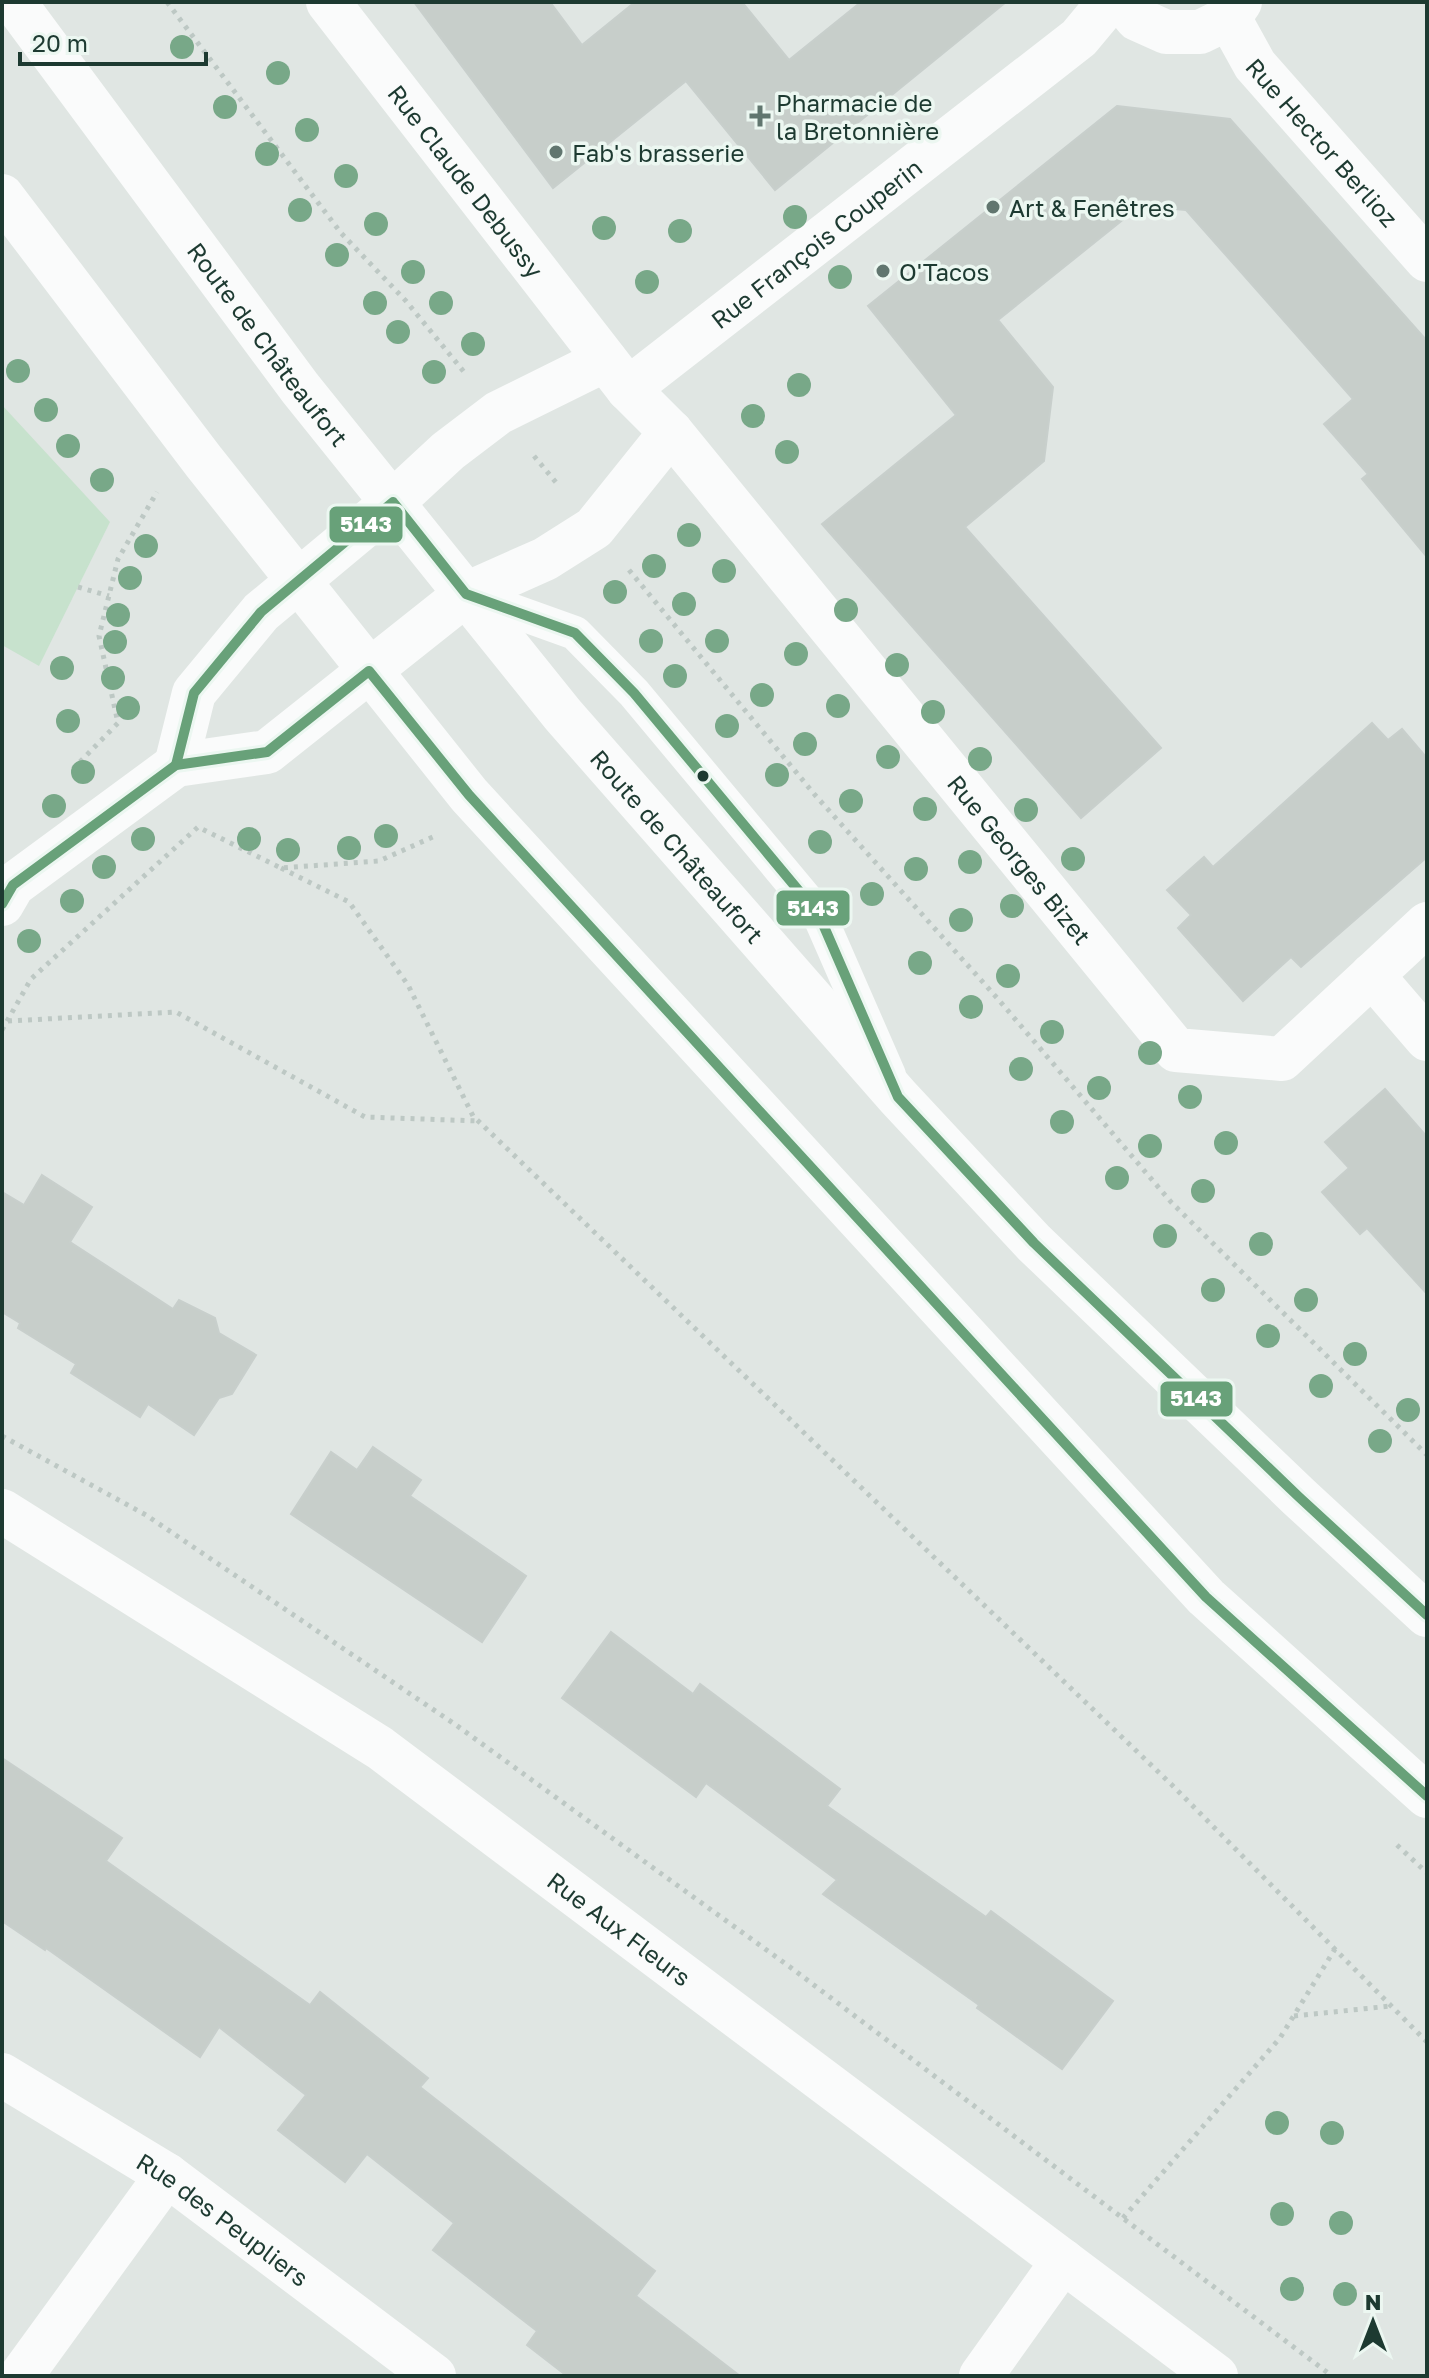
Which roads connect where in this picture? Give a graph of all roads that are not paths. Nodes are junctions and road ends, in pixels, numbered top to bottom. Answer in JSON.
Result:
{"nodes":[{"id":1,"x":14,"y":2,"type":"edge"},
{"id":2,"x":328,"y":2,"type":"edge"},
{"id":3,"x":1109,"y":2,"type":"edge"},
{"id":4,"x":1123,"y":2,"type":"edge"},
{"id":5,"x":1235,"y":10,"type":"edge"},
{"id":6,"x":2,"y":196,"type":"edge"},
{"id":7,"x":1427,"y":260,"type":"edge"},
{"id":8,"x":617,"y":375,"type":"junction"},
{"id":9,"x":671,"y":432,"type":"junction"},
{"id":10,"x":393,"y":502,"type":"junction"},
{"id":11,"x":298,"y":581,"type":"junction"},
{"id":12,"x":466,"y":594,"type":"junction"},
{"id":13,"x":369,"y":671,"type":"junction"},
{"id":14,"x":176,"y":765,"type":"junction"},
{"id":15,"x":2,"y":904,"type":"edge"},
{"id":16,"x":1427,"y":924,"type":"edge"},
{"id":17,"x":1372,"y":975,"type":"junction"},
{"id":18,"x":1427,"y":1039,"type":"edge"},
{"id":19,"x":898,"y":1097,"type":"junction"},
{"id":20,"x":2,"y":1511,"type":"edge"},
{"id":21,"x":1427,"y":1615,"type":"edge"},
{"id":22,"x":1427,"y":1796,"type":"edge"},
{"id":23,"x":2,"y":2075,"type":"edge"},
{"id":24,"x":167,"y":2175,"type":"junction"},
{"id":25,"x":1063,"y":2261,"type":"junction"},
{"id":26,"x":21,"y":2376,"type":"edge"},
{"id":27,"x":434,"y":2376,"type":"edge"},
{"id":28,"x":981,"y":2376,"type":"edge"},
{"id":29,"x":1216,"y":2376,"type":"edge"}],
"edges":[{"from":1,"to":10,"type":"street","name":"Route de Châteaufort"},
{"from":2,"to":8,"type":"street","name":"Rue Claude Debussy"},
{"from":3,"to":8,"type":"street","name":"Rue François Couperin"},
{"from":4,"to":5,"type":"street"},
{"from":5,"to":7,"type":"street","name":"Rue Hector Berlioz"},
{"from":6,"to":11,"type":"street"},
{"from":8,"to":9,"type":"street","name":"Rue Claude Debussy"},
{"from":8,"to":10,"type":"street","name":"Rue François Couperin"},
{"from":9,"to":12,"type":"street"},
{"from":9,"to":17,"type":"street","name":"Rue Georges Bizet"},
{"from":10,"to":11,"type":"street","name":"Rue François Couperin"},
{"from":10,"to":12,"type":"street","name":"Route de Châteaufort"},
{"from":11,"to":13,"type":"street"},
{"from":11,"to":14,"type":"street","name":"Rue François Couperin"},
{"from":12,"to":13,"type":"street"},
{"from":12,"to":19,"type":"street","name":"Route de Châteaufort"},
{"from":12,"to":19,"type":"lane"},
{"from":13,"to":14,"type":"street"},
{"from":13,"to":22,"type":"street"},
{"from":14,"to":15,"type":"street"},
{"from":16,"to":17,"type":"street","name":"Rue Georges Bizet"},
{"from":17,"to":18,"type":"street"},
{"from":19,"to":21,"type":"street","name":"Route de Châteaufort"},
{"from":20,"to":25,"type":"street","name":"Rue Aux Fleurs"},
{"from":23,"to":24,"type":"street","name":"Rue des Peupliers"},
{"from":24,"to":26,"type":"street"},
{"from":24,"to":27,"type":"street","name":"Rue des Peupliers"},
{"from":25,"to":28,"type":"street"},
{"from":25,"to":29,"type":"street","name":"Rue Aux Fleurs"}]}
